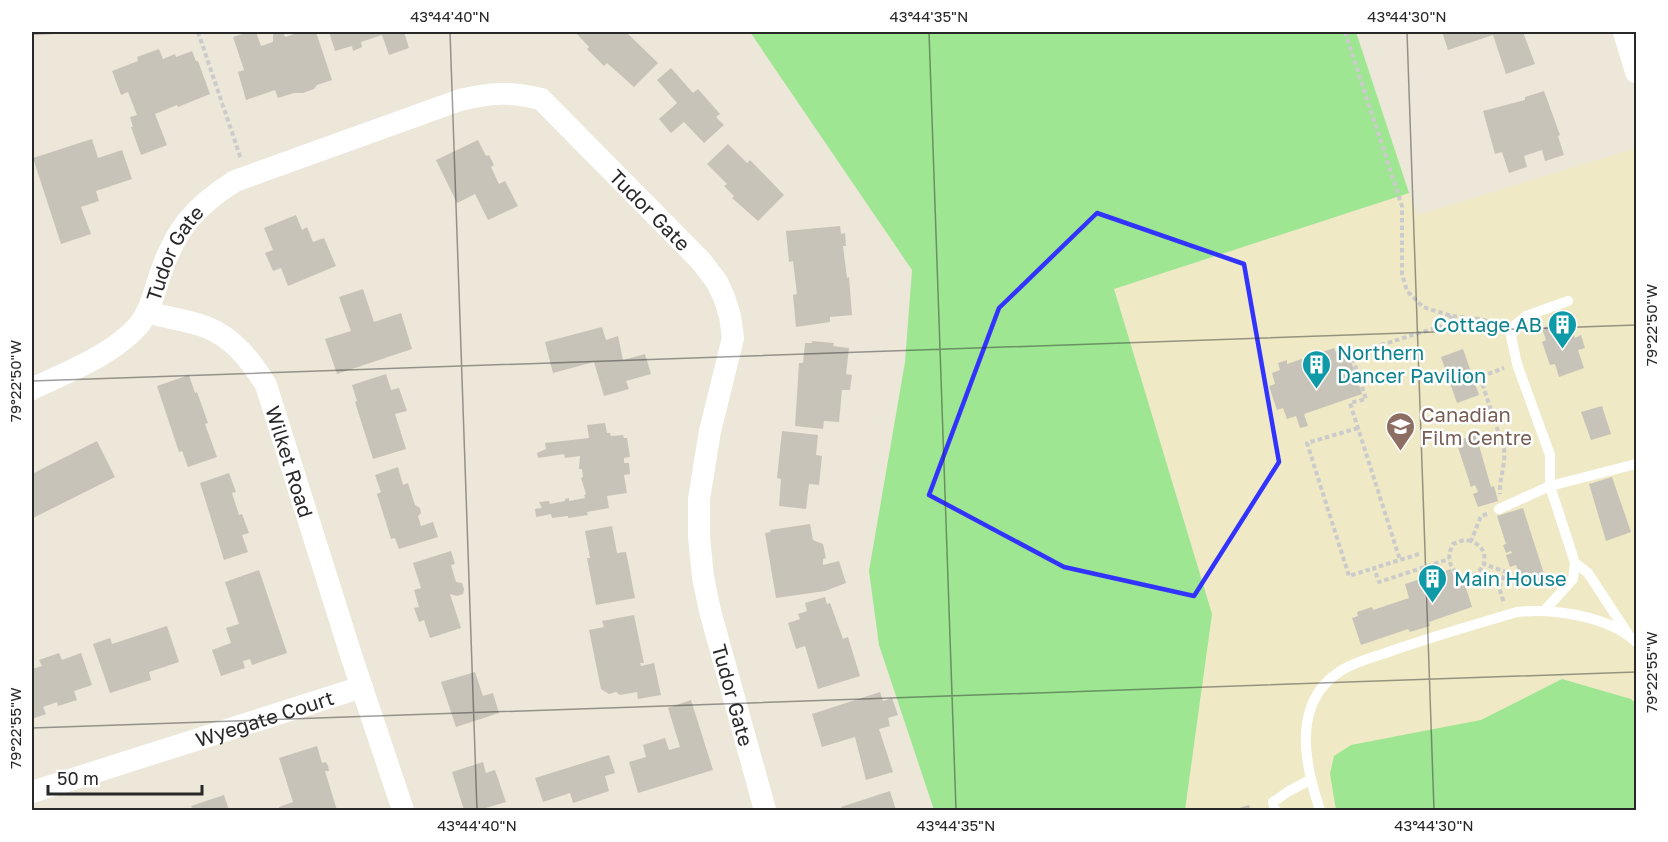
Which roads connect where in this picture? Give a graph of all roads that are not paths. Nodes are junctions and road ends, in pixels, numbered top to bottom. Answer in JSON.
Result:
{"nodes":[{"id":1,"x":1624,"y":32,"type":"edge"},
{"id":2,"x":1636,"y":72,"type":"edge"},
{"id":3,"x":1568,"y":301,"type":"dead end"},
{"id":4,"x":147,"y":312,"type":"junction"},
{"id":5,"x":32,"y":389,"type":"edge"},
{"id":6,"x":1636,"y":464,"type":"edge"},
{"id":7,"x":1550,"y":486,"type":"junction"},
{"id":8,"x":1502,"y":507,"type":"road end"},
{"id":9,"x":1575,"y":563,"type":"junction"},
{"id":10,"x":1544,"y":611,"type":"junction"},
{"id":11,"x":1632,"y":638,"type":"edge"},
{"id":12,"x":362,"y":687,"type":"junction"},
{"id":13,"x":1310,"y":780,"type":"junction"},
{"id":14,"x":32,"y":792,"type":"edge"},
{"id":15,"x":403,"y":810,"type":"edge"},
{"id":16,"x":765,"y":810,"type":"edge"},
{"id":17,"x":1275,"y":810,"type":"edge"},
{"id":18,"x":1320,"y":810,"type":"edge"}],
"edges":[{"from":1,"to":2,"type":"street"},
{"from":3,"to":7,"type":"lane"},
{"from":4,"to":5,"type":"street"},
{"from":4,"to":12,"type":"street","name":"Wilket Road"},
{"from":4,"to":16,"type":"street","name":"Tudor Gate"},
{"from":6,"to":7,"type":"lane"},
{"from":7,"to":8,"type":"lane"},
{"from":7,"to":9,"type":"lane"},
{"from":9,"to":10,"type":"lane"},
{"from":9,"to":11,"type":"lane"},
{"from":10,"to":11,"type":"lane"},
{"from":10,"to":13,"type":"lane"},
{"from":12,"to":14,"type":"street","name":"Wyegate Court"},
{"from":12,"to":15,"type":"street","name":"Wilket Road"},
{"from":13,"to":17,"type":"lane"},
{"from":13,"to":18,"type":"lane"}]}
